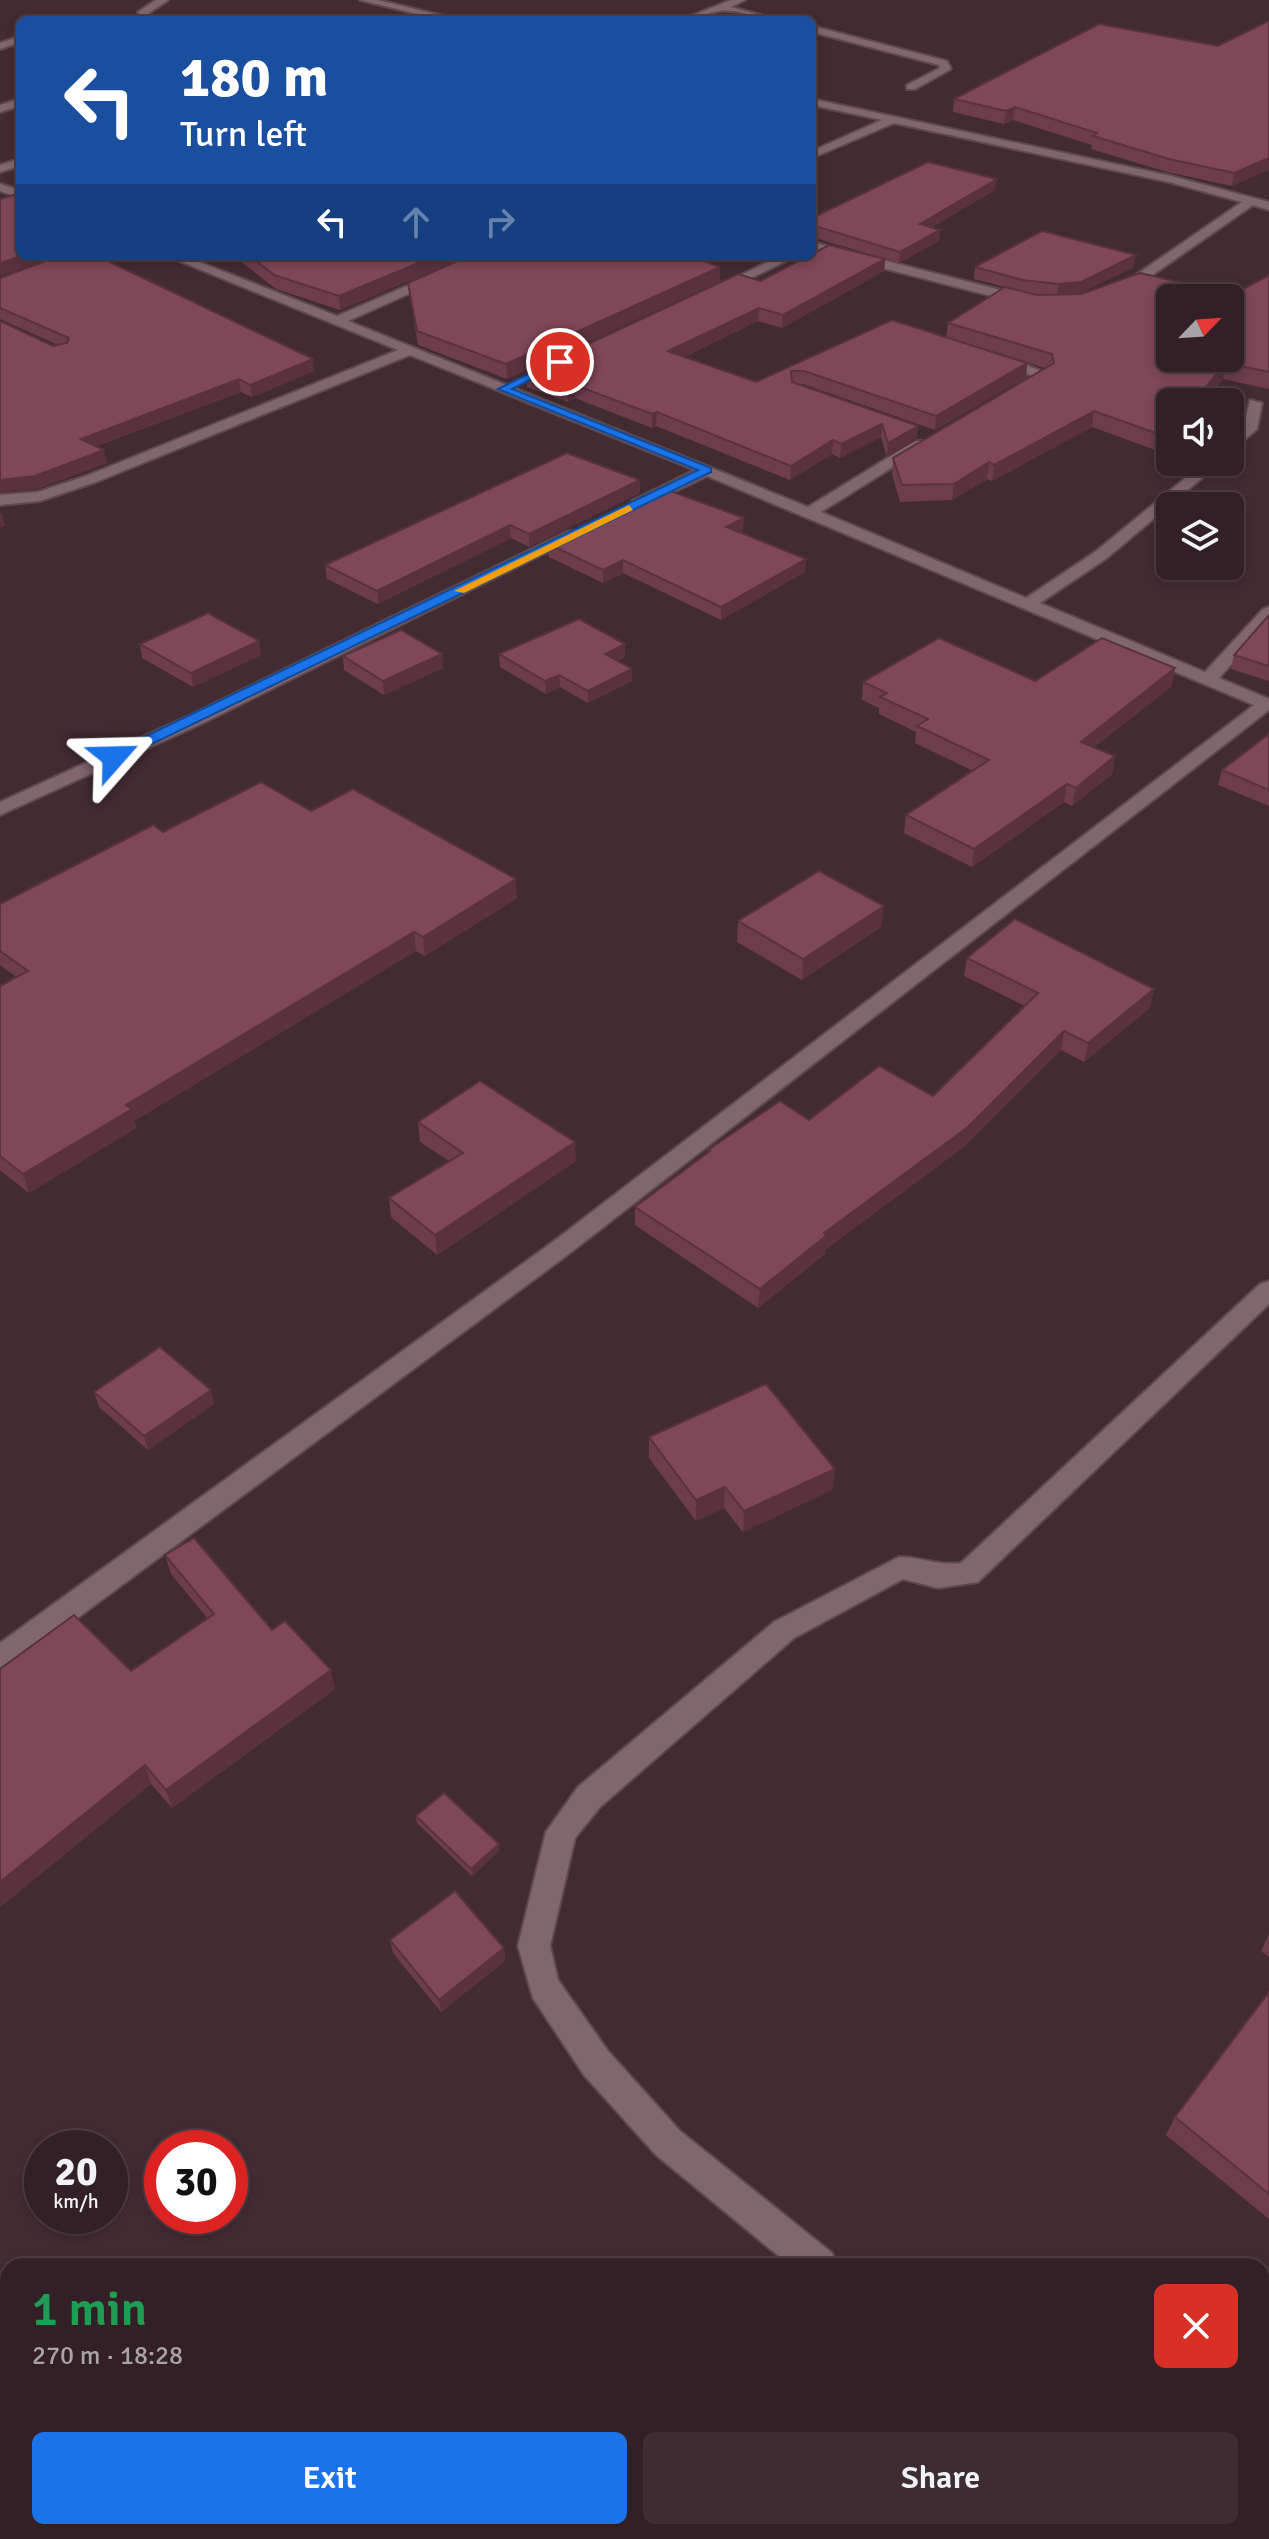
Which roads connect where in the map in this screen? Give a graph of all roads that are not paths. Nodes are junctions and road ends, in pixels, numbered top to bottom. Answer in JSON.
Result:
{"nodes":[{"id":1,"x":163,"y":0,"type":"edge"},
{"id":2,"x":365,"y":0,"type":"edge"},
{"id":3,"x":740,"y":0,"type":"edge"},
{"id":4,"x":720,"y":7,"type":"junction"},
{"id":5,"x":411,"y":10,"type":"junction"},
{"id":6,"x":146,"y":16,"type":"edge"},
{"id":7,"x":395,"y":16,"type":"edge"},
{"id":8,"x":437,"y":16,"type":"edge"},
{"id":9,"x":696,"y":16,"type":"edge"},
{"id":10,"x":757,"y":16,"type":"edge"},
{"id":11,"x":816,"y":30,"type":"edge"},
{"id":12,"x":15,"y":41,"type":"dead end"},
{"id":13,"x":0,"y":46,"type":"edge"},
{"id":14,"x":911,"y":87,"type":"dead end"},
{"id":15,"x":816,"y":103,"type":"edge"},
{"id":16,"x":891,"y":120,"type":"junction"},
{"id":17,"x":816,"y":153,"type":"edge"},
{"id":18,"x":1252,"y":201,"type":"junction"},
{"id":19,"x":1269,"y":206,"type":"edge"},
{"id":20,"x":816,"y":247,"type":"edge"},
{"id":21,"x":183,"y":260,"type":"edge"},
{"id":22,"x":478,"y":260,"type":"edge"},
{"id":23,"x":781,"y":260,"type":"edge"},
{"id":24,"x":704,"y":296,"type":"edge"},
{"id":25,"x":1102,"y":296,"type":"edge"},
{"id":26,"x":1048,"y":304,"type":"edge"},
{"id":27,"x":337,"y":321,"type":"junction"},
{"id":28,"x":410,"y":350,"type":"junction"},
{"id":29,"x":980,"y":353,"type":"edge"},
{"id":30,"x":1015,"y":392,"type":"edge"},
{"id":31,"x":1255,"y":403,"type":"dead end"},
{"id":32,"x":918,"y":431,"type":"edge"},
{"id":33,"x":1244,"y":435,"type":"edge"},
{"id":34,"x":707,"y":470,"type":"junction"},
{"id":35,"x":1197,"y":476,"type":"edge"},
{"id":36,"x":0,"y":500,"type":"edge"},
{"id":37,"x":622,"y":511,"type":"edge"},
{"id":38,"x":810,"y":512,"type":"junction"},
{"id":39,"x":594,"y":525,"type":"edge"},
{"id":40,"x":1029,"y":603,"type":"junction"},
{"id":41,"x":1269,"y":612,"type":"edge"},
{"id":42,"x":1209,"y":678,"type":"junction"},
{"id":43,"x":1267,"y":704,"type":"edge"},
{"id":44,"x":0,"y":809,"type":"edge"},
{"id":45,"x":1269,"y":1290,"type":"edge"},
{"id":46,"x":0,"y":1659,"type":"edge"},
{"id":47,"x":809,"y":2258,"type":"edge"}],
"edges":[{"from":1,"to":6,"type":"street"},
{"from":2,"to":5,"type":"street"},
{"from":3,"to":4,"type":"street"},
{"from":4,"to":9,"type":"street"},
{"from":4,"to":10,"type":"street"},
{"from":5,"to":7,"type":"street"},
{"from":5,"to":8,"type":"street"},
{"from":11,"to":14,"type":"street"},
{"from":12,"to":13,"type":"street"},
{"from":15,"to":16,"type":"street"},
{"from":16,"to":17,"type":"street"},
{"from":16,"to":18,"type":"street"},
{"from":18,"to":19,"type":"street"},
{"from":18,"to":25,"type":"street"},
{"from":20,"to":26,"type":"street"},
{"from":21,"to":27,"type":"street"},
{"from":22,"to":27,"type":"street"},
{"from":23,"to":24,"type":"street"},
{"from":27,"to":28,"type":"street"},
{"from":28,"to":34,"type":"street"},
{"from":28,"to":36,"type":"street"},
{"from":29,"to":30,"type":"street"},
{"from":31,"to":33,"type":"street"},
{"from":32,"to":38,"type":"street"},
{"from":34,"to":37,"type":"street"},
{"from":34,"to":38,"type":"street"},
{"from":35,"to":40,"type":"street"},
{"from":38,"to":40,"type":"street"},
{"from":39,"to":44,"type":"street"},
{"from":40,"to":42,"type":"street"},
{"from":41,"to":42,"type":"street"},
{"from":42,"to":43,"type":"street"},
{"from":43,"to":46,"type":"street"},
{"from":45,"to":47,"type":"street"}]}
